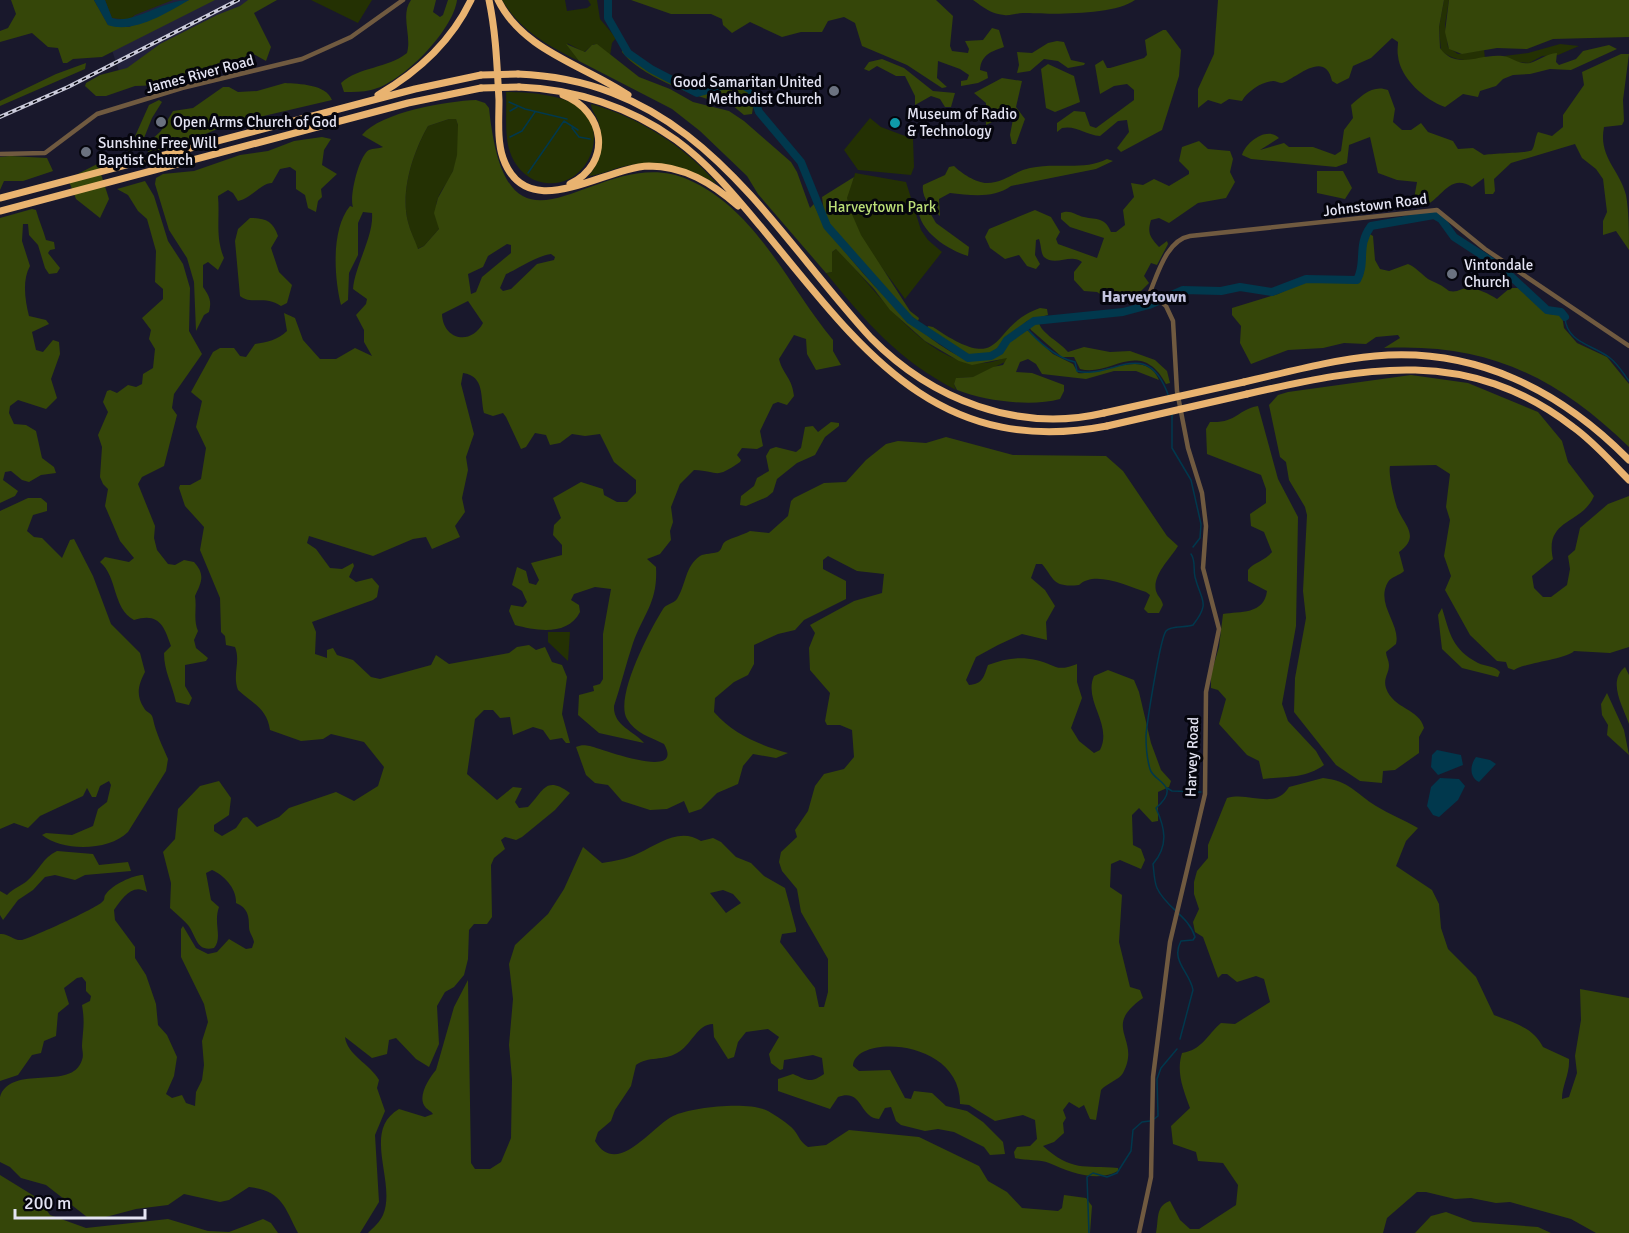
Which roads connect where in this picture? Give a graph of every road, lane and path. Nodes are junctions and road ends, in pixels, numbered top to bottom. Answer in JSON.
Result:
{"nodes":[{"id":1,"x":403,"y":0,"type":"edge"},
{"id":2,"x":471,"y":0,"type":"edge"},
{"id":3,"x":491,"y":0,"type":"edge"},
{"id":4,"x":498,"y":0,"type":"edge"},
{"id":5,"x":546,"y":89,"type":"junction"},
{"id":6,"x":365,"y":101,"type":"junction"},
{"id":7,"x":640,"y":104,"type":"junction"},
{"id":8,"x":0,"y":154,"type":"edge"},
{"id":9,"x":0,"y":198,"type":"edge"},
{"id":10,"x":0,"y":212,"type":"edge"},
{"id":11,"x":753,"y":218,"type":"junction"},
{"id":12,"x":1149,"y":292,"type":"joint"},
{"id":13,"x":1629,"y":346,"type":"edge"},
{"id":14,"x":1629,"y":460,"type":"edge"},
{"id":15,"x":1629,"y":480,"type":"edge"},
{"id":16,"x":1139,"y":1233,"type":"edge"}],
"edges":[{"from":1,"to":8,"type":"street","name":"James River Road"},
{"from":2,"to":6,"type":"highway"},
{"from":3,"to":5,"type":"highway"},
{"from":3,"to":11,"type":"highway"},
{"from":4,"to":7,"type":"highway"},
{"from":5,"to":10,"type":"highway","bridge":true},
{"from":5,"to":11,"type":"highway"},
{"from":6,"to":7,"type":"highway","bridge":true},
{"from":6,"to":9,"type":"highway"},
{"from":7,"to":14,"type":"highway","bridge":true},
{"from":11,"to":15,"type":"highway","bridge":true},
{"from":12,"to":13,"type":"street","name":"Johnstown Road"},
{"from":12,"to":16,"type":"street","name":"Harvey Road"}]}
